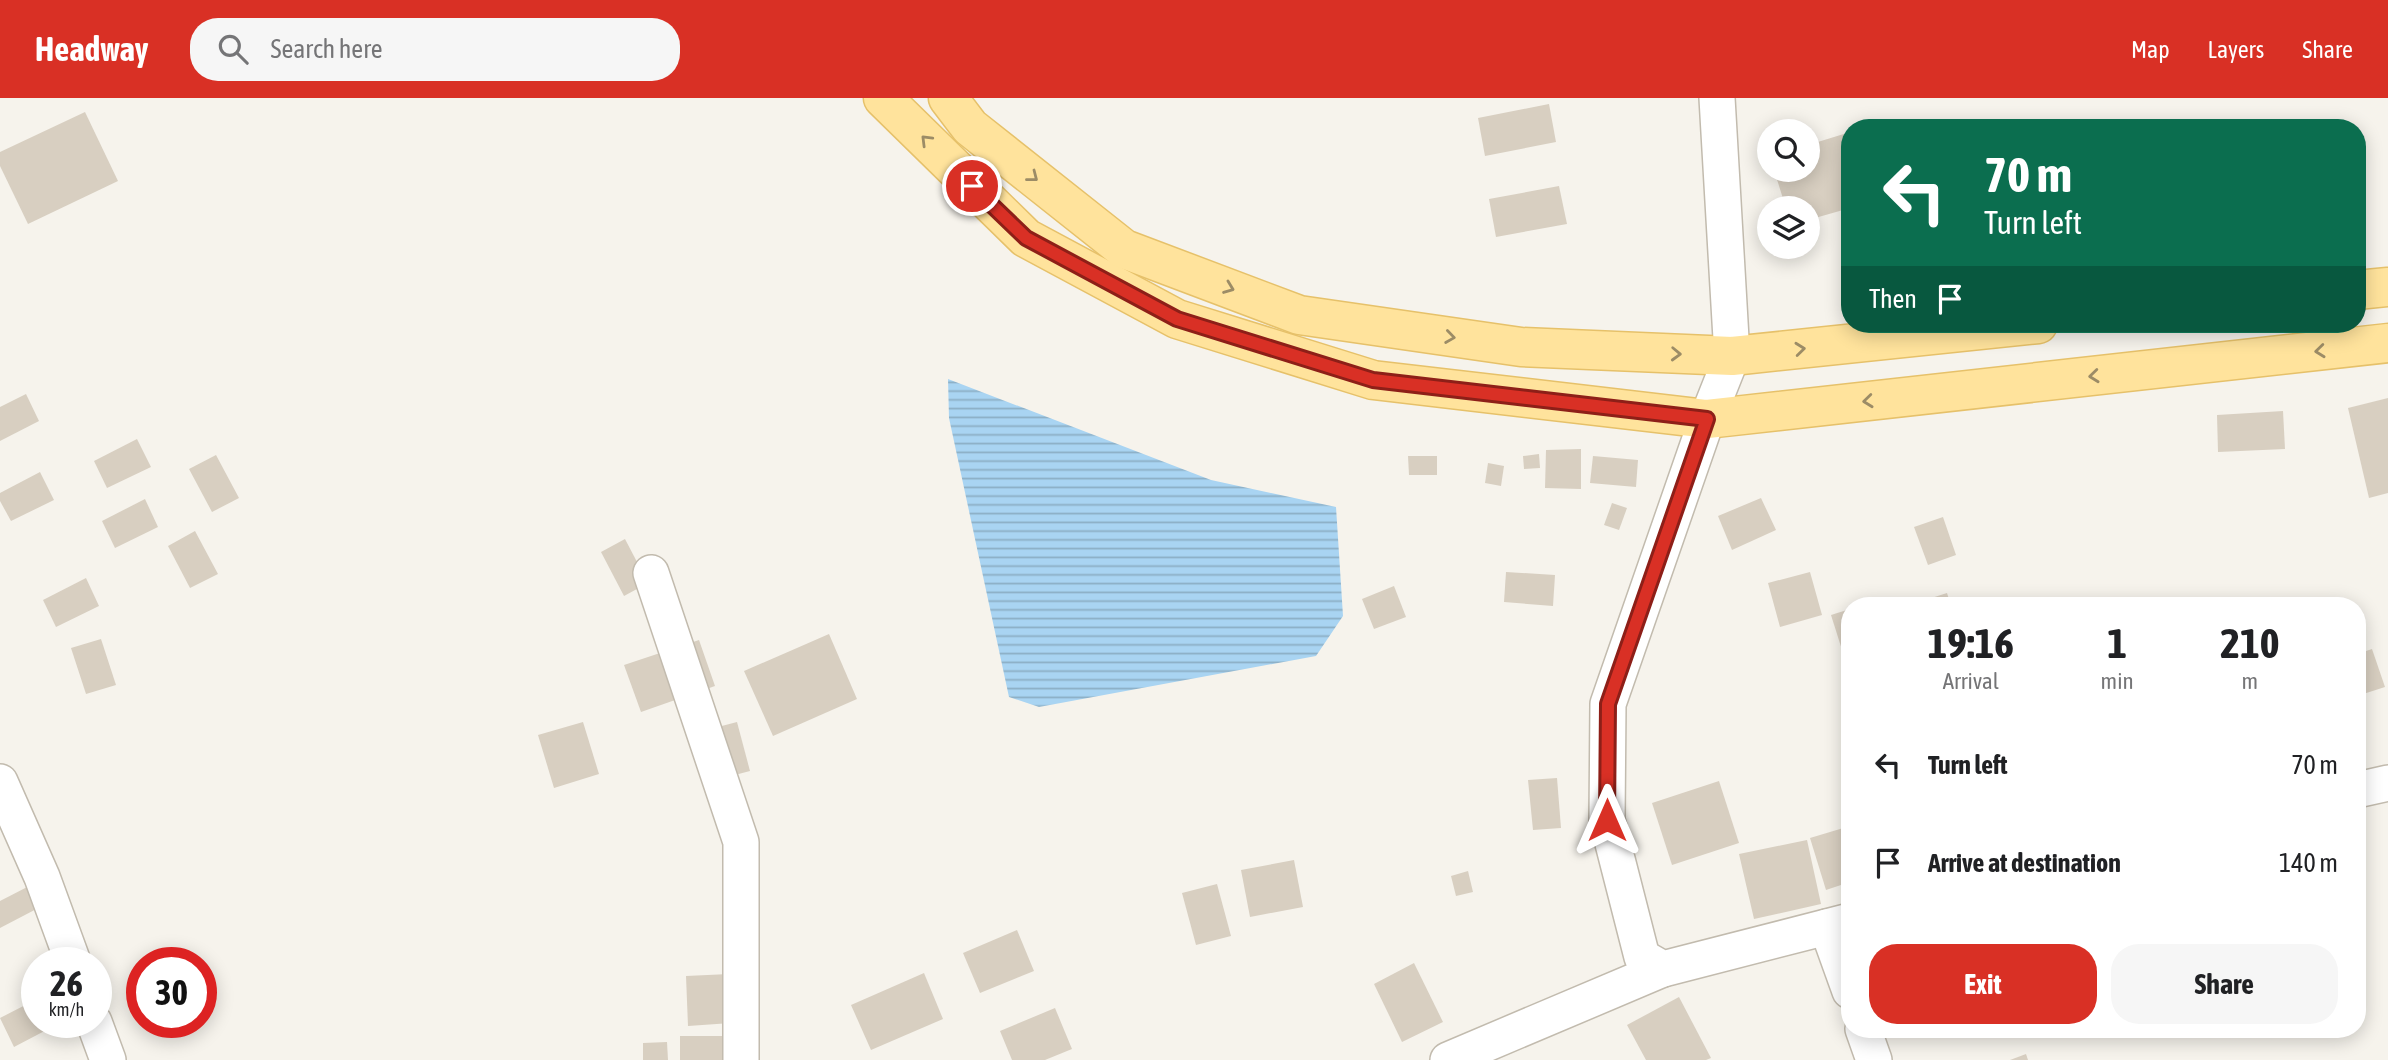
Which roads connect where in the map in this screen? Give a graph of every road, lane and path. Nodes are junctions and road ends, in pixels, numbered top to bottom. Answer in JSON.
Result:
{"nodes":[{"id":1,"x":883,"y":98,"type":"edge"},
{"id":2,"x":948,"y":98,"type":"edge"},
{"id":3,"x":1717,"y":98,"type":"edge"},
{"id":4,"x":2388,"y":287,"type":"edge"},
{"id":5,"x":2366,"y":289,"type":"edge"},
{"id":6,"x":1952,"y":333,"type":"edge"},
{"id":7,"x":2388,"y":343,"type":"edge"},
{"id":8,"x":1732,"y":356,"type":"junction"},
{"id":9,"x":1707,"y":419,"type":"junction"},
{"id":10,"x":651,"y":573,"type":"dead end"},
{"id":11,"x":0,"y":782,"type":"edge"},
{"id":12,"x":2388,"y":782,"type":"edge"},
{"id":13,"x":2366,"y":788,"type":"edge"},
{"id":14,"x":1839,"y":924,"type":"edge"},
{"id":15,"x":68,"y":947,"type":"edge"},
{"id":16,"x":1663,"y":969,"type":"junction"},
{"id":17,"x":100,"y":1038,"type":"edge"},
{"id":18,"x":1866,"y":1038,"type":"edge"},
{"id":19,"x":108,"y":1060,"type":"edge"},
{"id":20,"x":741,"y":1060,"type":"edge"},
{"id":21,"x":1448,"y":1060,"type":"edge"},
{"id":22,"x":1874,"y":1060,"type":"edge"}],
"edges":[{"from":9,"to":1,"type":"main road","one_way":true},
{"from":2,"to":8,"type":"main road","one_way":true},
{"from":3,"to":8,"type":"street"},
{"from":4,"to":5,"type":"main road"},
{"from":8,"to":6,"type":"main road","one_way":true},
{"from":7,"to":9,"type":"main road","one_way":true},
{"from":8,"to":9,"type":"street"},
{"from":9,"to":16,"type":"street"},
{"from":10,"to":20,"type":"street"},
{"from":11,"to":15,"type":"street"},
{"from":12,"to":13,"type":"street"},
{"from":14,"to":16,"type":"street"},
{"from":16,"to":21,"type":"street"},
{"from":17,"to":19,"type":"street"},
{"from":18,"to":22,"type":"street"}]}
